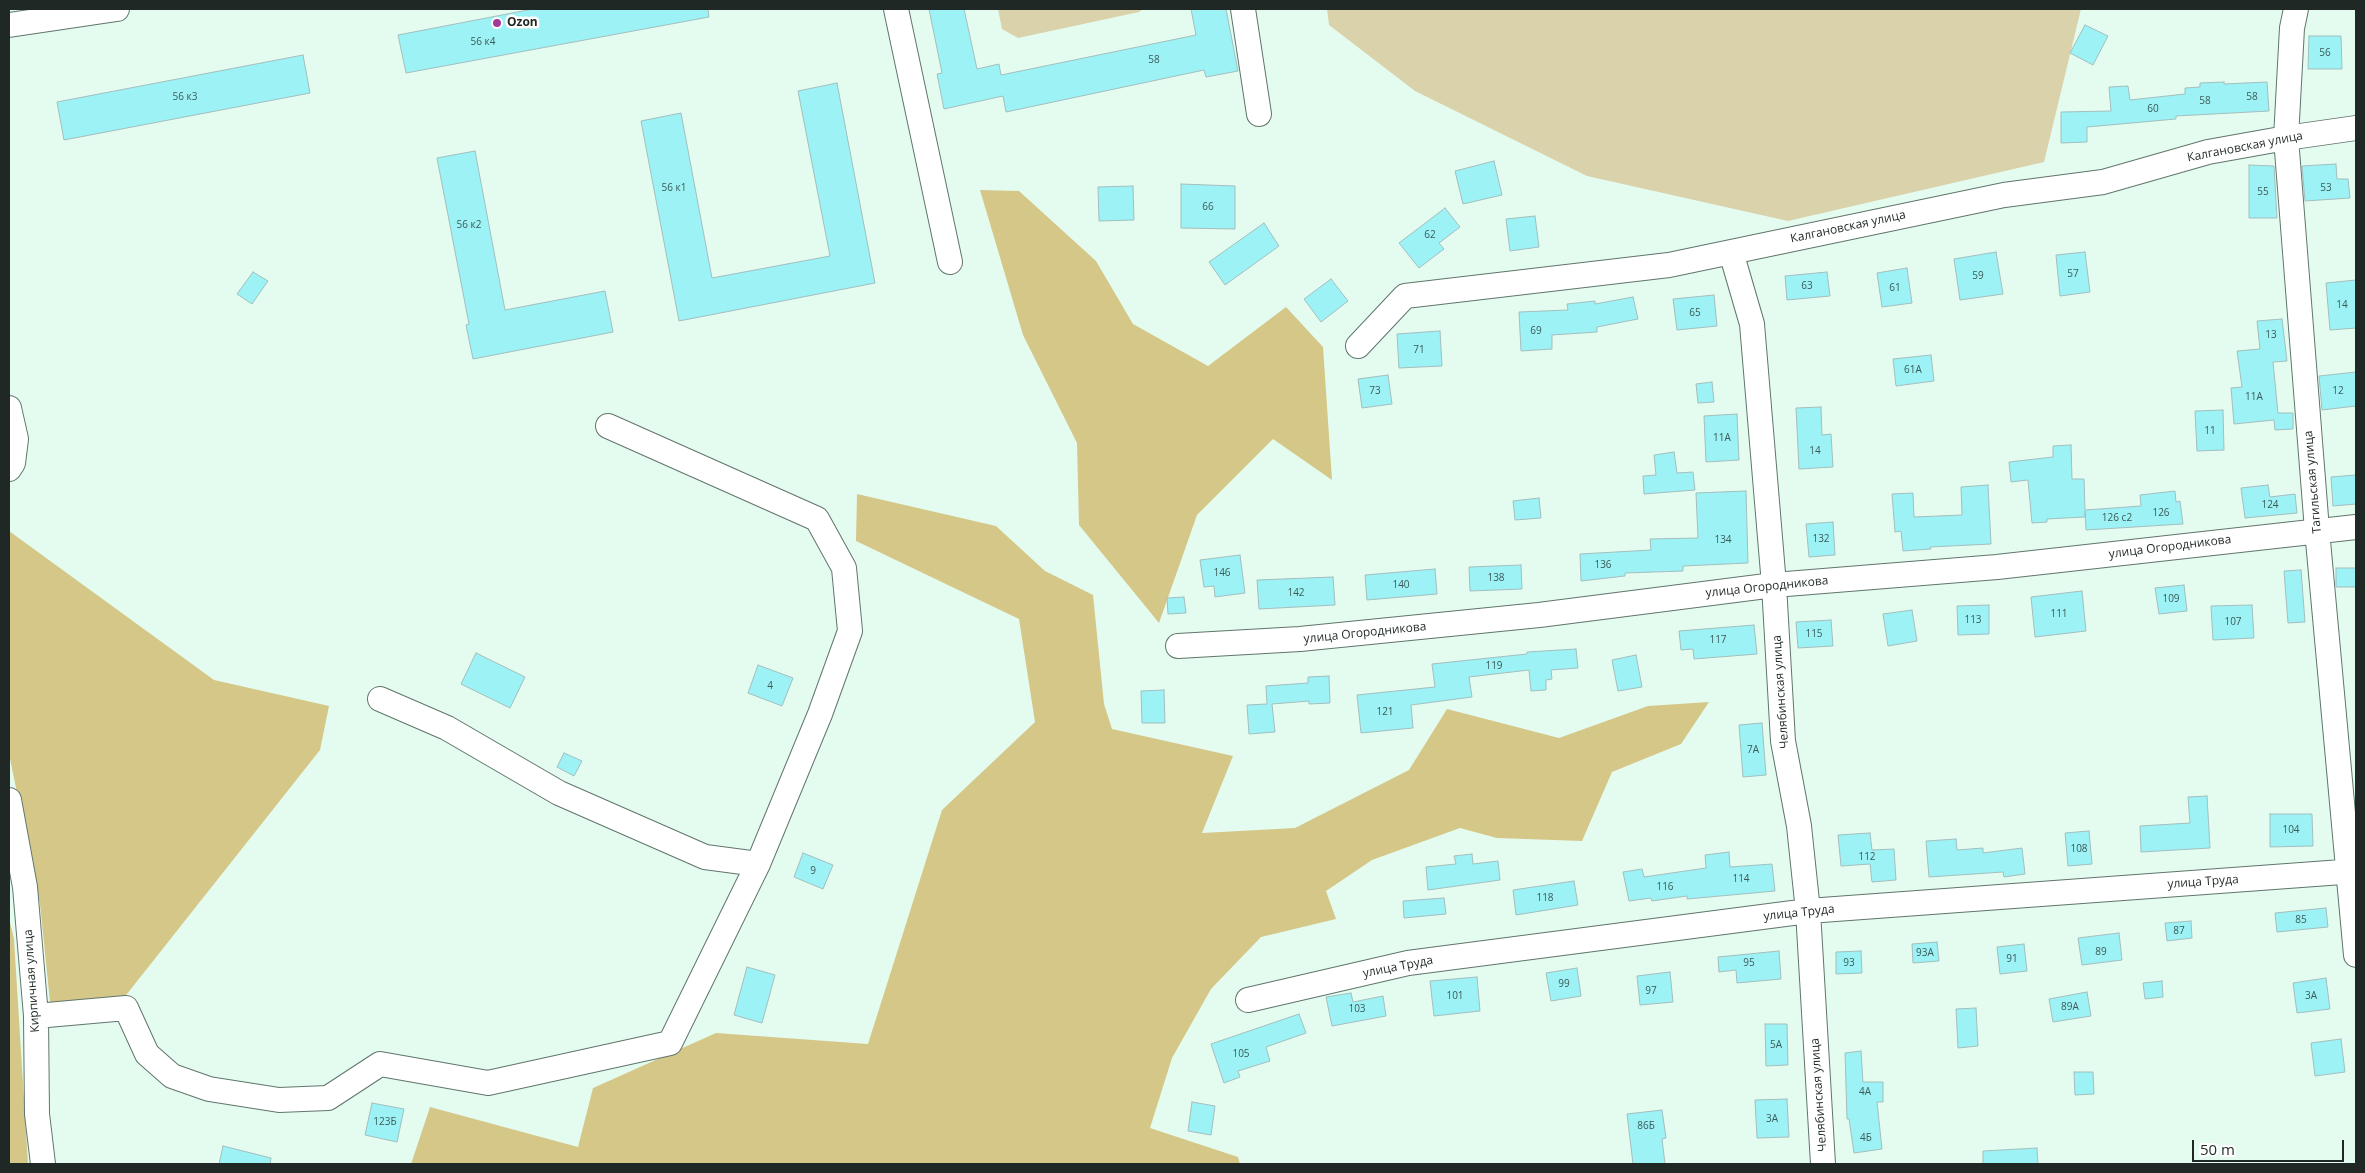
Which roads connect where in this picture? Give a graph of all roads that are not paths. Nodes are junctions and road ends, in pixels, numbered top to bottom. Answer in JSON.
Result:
{"nodes":[{"id":1,"x":117,"y":9,"type":"edge"},
{"id":2,"x":896,"y":9,"type":"edge"},
{"id":3,"x":1243,"y":9,"type":"edge"},
{"id":4,"x":2296,"y":9,"type":"edge"},
{"id":5,"x":9,"y":25,"type":"edge"},
{"id":6,"x":1259,"y":114,"type":"dead end"},
{"id":7,"x":2356,"y":128,"type":"edge"},
{"id":8,"x":2286,"y":138,"type":"junction"},
{"id":9,"x":1731,"y":252,"type":"junction"},
{"id":10,"x":950,"y":262,"type":"dead end"},
{"id":11,"x":1358,"y":346,"type":"dead end"},
{"id":12,"x":9,"y":408,"type":"edge"},
{"id":13,"x":608,"y":426,"type":"dead end"},
{"id":14,"x":11,"y":466,"type":"edge"},
{"id":15,"x":2356,"y":527,"type":"edge"},
{"id":16,"x":2317,"y":530,"type":"junction"},
{"id":17,"x":1774,"y":585,"type":"junction"},
{"id":18,"x":1178,"y":646,"type":"dead end"},
{"id":19,"x":380,"y":699,"type":"dead end"},
{"id":20,"x":9,"y":800,"type":"edge"},
{"id":21,"x":758,"y":864,"type":"junction"},
{"id":22,"x":2353,"y":871,"type":"edge"},
{"id":23,"x":1808,"y":911,"type":"junction"},
{"id":24,"x":2356,"y":955,"type":"edge"},
{"id":25,"x":1248,"y":1000,"type":"dead end"},
{"id":26,"x":36,"y":1016,"type":"junction"},
{"id":27,"x":43,"y":1164,"type":"edge"},
{"id":28,"x":1823,"y":1164,"type":"edge"}],
"edges":[{"from":1,"to":5,"type":"street"},
{"from":2,"to":10,"type":"street"},
{"from":3,"to":6,"type":"street"},
{"from":4,"to":8,"type":"street","name":"Тагильская улица"},
{"from":7,"to":8,"type":"street","name":"Калгановская улица"},
{"from":8,"to":9,"type":"street","name":"Калгановская улица"},
{"from":8,"to":16,"type":"street","name":"Тагильская улица"},
{"from":9,"to":11,"type":"street","name":"Калгановская улица"},
{"from":9,"to":17,"type":"street","name":"Челябинская улица"},
{"from":12,"to":14,"type":"street"},
{"from":13,"to":21,"type":"street"},
{"from":15,"to":16,"type":"street","name":"улица Огородникова"},
{"from":16,"to":17,"type":"street","name":"улица Огородникова"},
{"from":16,"to":22,"type":"street","name":"Тагильская улица"},
{"from":17,"to":18,"type":"street","name":"улица Огородникова"},
{"from":17,"to":23,"type":"street","name":"Челябинская улица"},
{"from":19,"to":21,"type":"street"},
{"from":20,"to":26,"type":"street","name":"Кирпичная улица"},
{"from":21,"to":26,"type":"street"},
{"from":22,"to":23,"type":"street","name":"улица Труда"},
{"from":22,"to":24,"type":"street","name":"Тагильская улица"},
{"from":23,"to":25,"type":"street","name":"улица Труда"},
{"from":23,"to":28,"type":"street","name":"Челябинская улица"},
{"from":26,"to":27,"type":"street","name":"Кирпичная улица"}]}
